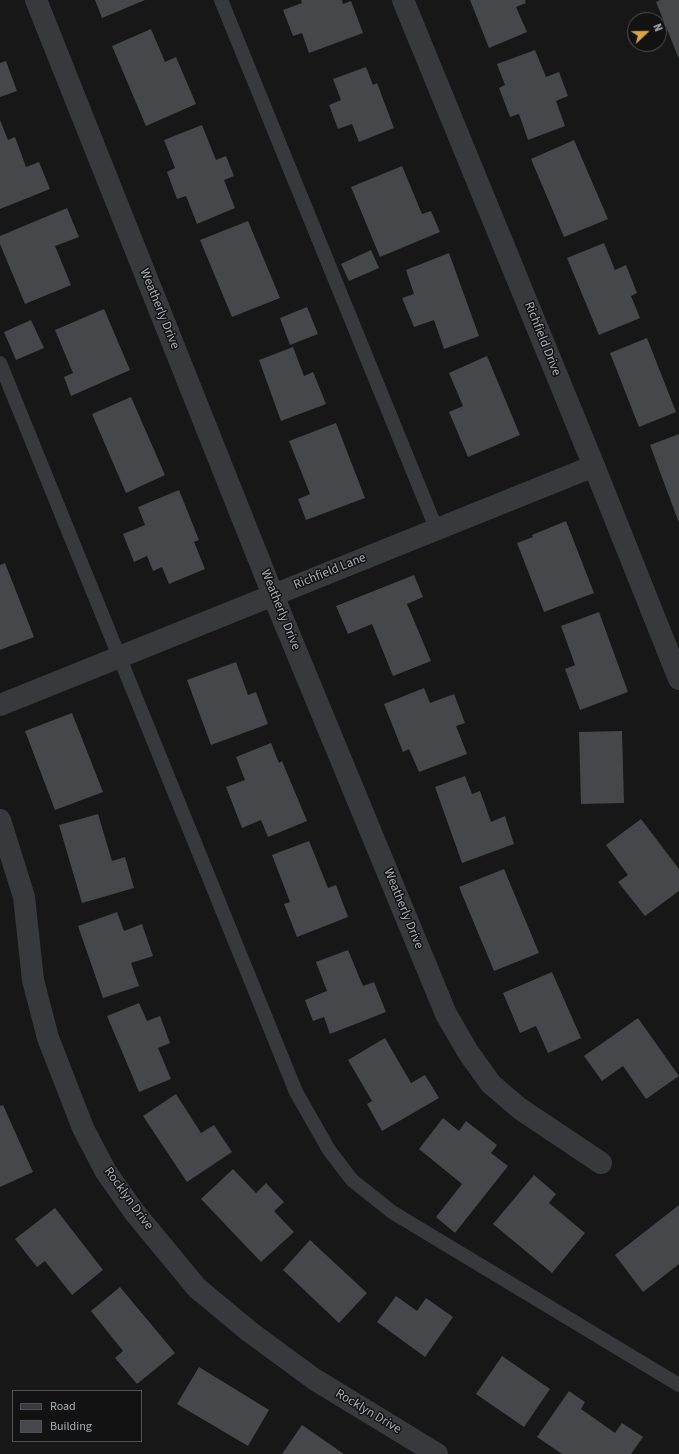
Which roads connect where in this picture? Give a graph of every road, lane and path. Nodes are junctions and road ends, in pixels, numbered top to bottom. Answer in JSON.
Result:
{"nodes":[{"id":1,"x":36,"y":0,"type":"edge"},
{"id":2,"x":221,"y":0,"type":"edge"},
{"id":3,"x":403,"y":0,"type":"edge"},
{"id":4,"x":0,"y":364,"type":"edge"},
{"id":5,"x":594,"y":466,"type":"junction"},
{"id":6,"x":436,"y":528,"type":"junction"},
{"id":7,"x":273,"y":595,"type":"junction"},
{"id":8,"x":119,"y":657,"type":"junction"},
{"id":9,"x":679,"y":680,"type":"edge"},
{"id":10,"x":0,"y":705,"type":"edge"},
{"id":11,"x":0,"y":820,"type":"edge"},
{"id":12,"x":601,"y":1163,"type":"dead end"},
{"id":13,"x":679,"y":1385,"type":"edge"},
{"id":14,"x":438,"y":1454,"type":"edge"}],
"edges":[{"from":1,"to":7,"type":"street","name":"Weatherly Drive"},
{"from":2,"to":6,"type":"lane"},
{"from":3,"to":5,"type":"street","name":"Richfield Drive"},
{"from":4,"to":8,"type":"lane"},
{"from":5,"to":6,"type":"street","name":"Richfield Lane"},
{"from":5,"to":9,"type":"street","name":"Richfield Drive"},
{"from":6,"to":7,"type":"street","name":"Richfield Lane"},
{"from":7,"to":8,"type":"street","name":"Richfield Lane"},
{"from":7,"to":12,"type":"street","name":"Weatherly Drive"},
{"from":8,"to":10,"type":"street","name":"Richfield Lane"},
{"from":8,"to":13,"type":"lane"},
{"from":11,"to":14,"type":"street","name":"Rocklyn Drive"}]}
